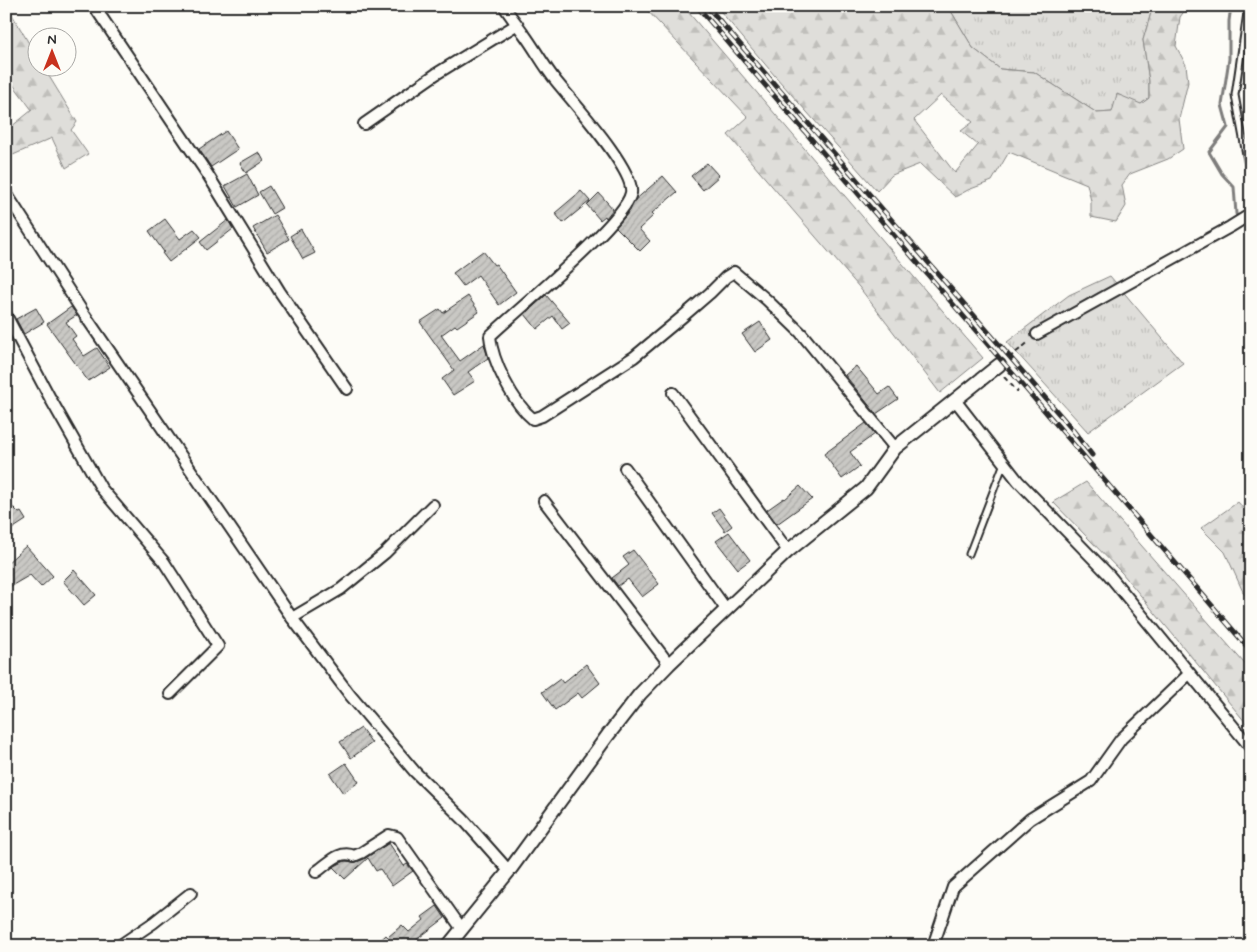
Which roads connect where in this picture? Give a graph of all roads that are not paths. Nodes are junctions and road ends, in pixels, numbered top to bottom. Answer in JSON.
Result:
{"nodes":[{"id":1,"x":94,"y":6,"type":"edge"},
{"id":2,"x":504,"y":6,"type":"edge"},
{"id":3,"x":1248,"y":6,"type":"edge"},
{"id":4,"x":516,"y":25,"type":"junction"},
{"id":5,"x":364,"y":124,"type":"dead end"},
{"id":6,"x":6,"y":193,"type":"edge"},
{"id":7,"x":1251,"y":214,"type":"edge"},
{"id":8,"x":6,"y":315,"type":"edge"},
{"id":9,"x":1037,"y":334,"type":"road end"},
{"id":10,"x":999,"y":365,"type":"dead end"},
{"id":11,"x":347,"y":389,"type":"dead end"},
{"id":12,"x":673,"y":393,"type":"dead end"},
{"id":13,"x":955,"y":400,"type":"junction"},
{"id":14,"x":895,"y":448,"type":"junction"},
{"id":15,"x":1004,"y":463,"type":"junction"},
{"id":16,"x":625,"y":468,"type":"dead end"},
{"id":17,"x":544,"y":501,"type":"dead end"},
{"id":18,"x":433,"y":505,"type":"dead end"},
{"id":19,"x":788,"y":551,"type":"junction"},
{"id":20,"x":969,"y":554,"type":"dead end"},
{"id":21,"x":726,"y":609,"type":"junction"},
{"id":22,"x":292,"y":618,"type":"junction"},
{"id":23,"x":669,"y":664,"type":"junction"},
{"id":24,"x":1189,"y":674,"type":"junction"},
{"id":25,"x":170,"y":694,"type":"dead end"},
{"id":26,"x":1251,"y":748,"type":"edge"},
{"id":27,"x":316,"y":872,"type":"dead end"},
{"id":28,"x":509,"y":872,"type":"junction"},
{"id":29,"x":191,"y":893,"type":"dead end"},
{"id":30,"x":462,"y":929,"type":"junction"},
{"id":31,"x":119,"y":946,"type":"edge"},
{"id":32,"x":448,"y":946,"type":"edge"},
{"id":33,"x":933,"y":946,"type":"edge"}],
"edges":[{"from":1,"to":11,"type":"street"},
{"from":2,"to":4,"type":"street"},
{"from":3,"to":7,"type":"lane"},
{"from":4,"to":5,"type":"street"},
{"from":4,"to":14,"type":"street"},
{"from":6,"to":22,"type":"street"},
{"from":7,"to":9,"type":"street"},
{"from":8,"to":25,"type":"street"},
{"from":10,"to":13,"type":"street"},
{"from":12,"to":19,"type":"street"},
{"from":13,"to":14,"type":"street"},
{"from":13,"to":15,"type":"street"},
{"from":14,"to":19,"type":"street"},
{"from":15,"to":20,"type":"lane"},
{"from":15,"to":24,"type":"street"},
{"from":16,"to":21,"type":"street"},
{"from":17,"to":23,"type":"street"},
{"from":18,"to":22,"type":"street"},
{"from":19,"to":21,"type":"street"},
{"from":21,"to":23,"type":"street"},
{"from":22,"to":28,"type":"street"},
{"from":23,"to":28,"type":"street"},
{"from":24,"to":26,"type":"street"},
{"from":24,"to":33,"type":"street"},
{"from":27,"to":30,"type":"street"},
{"from":28,"to":30,"type":"street"},
{"from":29,"to":31,"type":"street"},
{"from":30,"to":32,"type":"street"}]}
